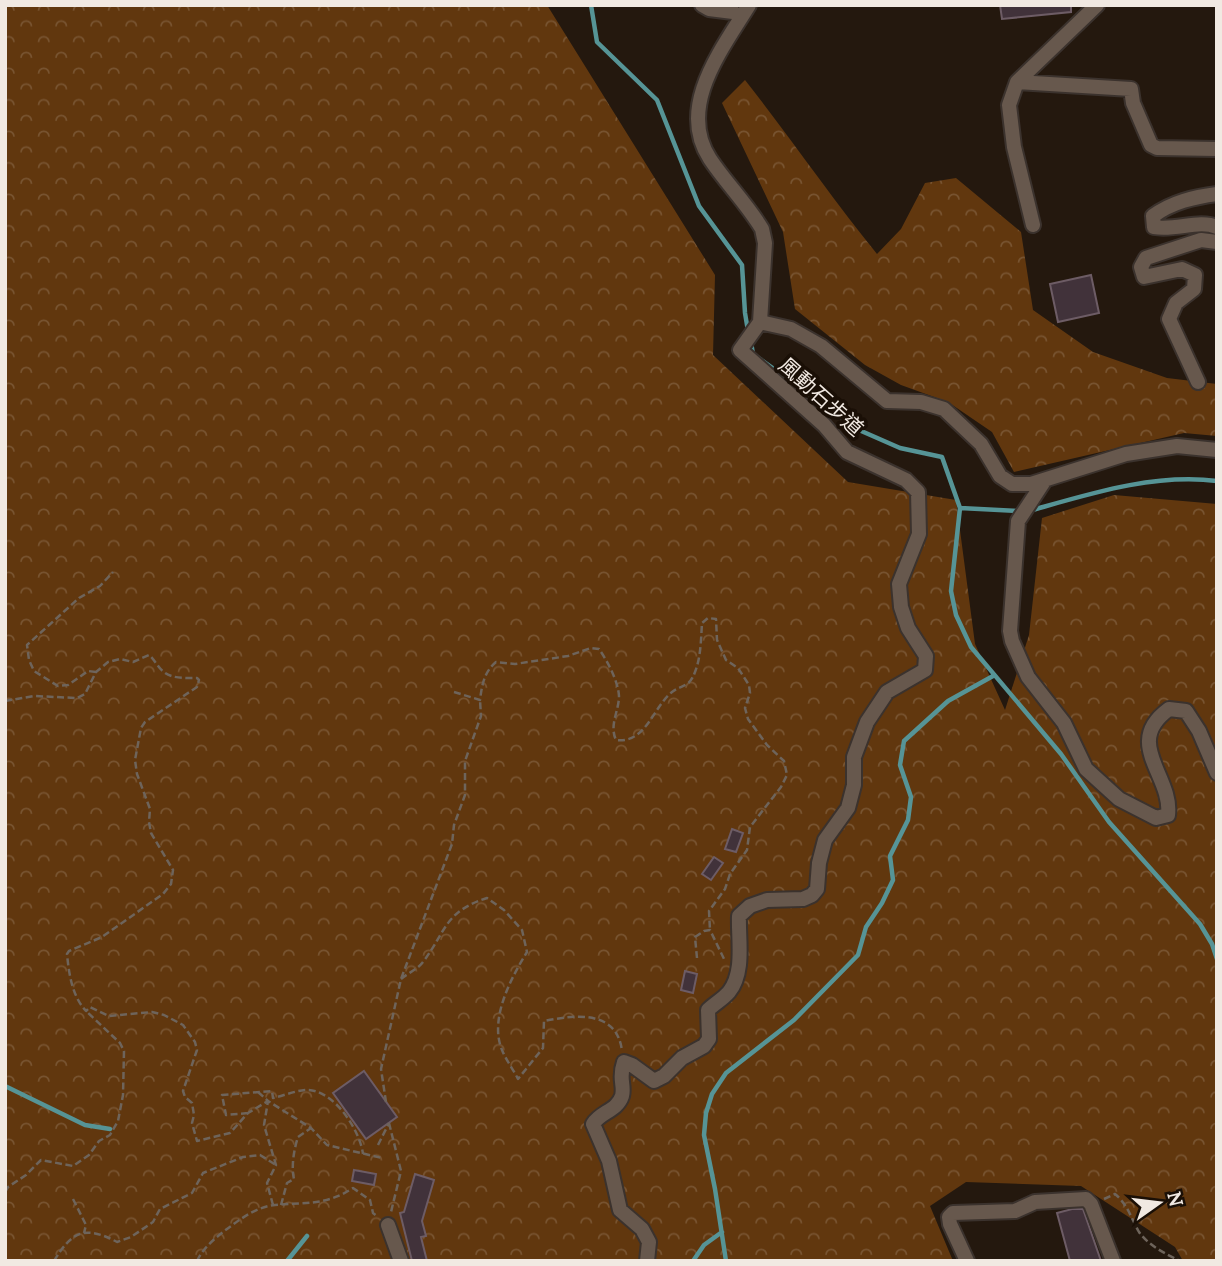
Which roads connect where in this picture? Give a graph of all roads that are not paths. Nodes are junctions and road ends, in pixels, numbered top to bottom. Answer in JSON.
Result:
{"nodes":[{"id":1,"x":702,"y":5,"type":"edge"},
{"id":2,"x":749,"y":5,"type":"edge"},
{"id":3,"x":1097,"y":5,"type":"edge"},
{"id":4,"x":733,"y":12,"type":"dead end"},
{"id":5,"x":1017,"y":82,"type":"junction"},
{"id":6,"x":1217,"y":149,"type":"edge"},
{"id":7,"x":1217,"y":194,"type":"edge"},
{"id":8,"x":1033,"y":225,"type":"dead end"},
{"id":9,"x":1217,"y":227,"type":"edge"},
{"id":10,"x":1217,"y":242,"type":"edge"},
{"id":11,"x":760,"y":322,"type":"junction"},
{"id":12,"x":1198,"y":382,"type":"dead end"},
{"id":13,"x":1217,"y":450,"type":"edge"},
{"id":14,"x":1045,"y":480,"type":"junction"},
{"id":15,"x":1217,"y":773,"type":"edge"},
{"id":16,"x":388,"y":1226,"type":"road end"},
{"id":17,"x":401,"y":1261,"type":"edge"},
{"id":18,"x":647,"y":1261,"type":"edge"},
{"id":19,"x":967,"y":1261,"type":"edge"},
{"id":20,"x":1114,"y":1261,"type":"edge"}],
"edges":[{"from":1,"to":4,"type":"street"},
{"from":2,"to":11,"type":"street"},
{"from":3,"to":5,"type":"street"},
{"from":5,"to":6,"type":"street"},
{"from":5,"to":8,"type":"street"},
{"from":7,"to":9,"type":"street"},
{"from":10,"to":12,"type":"street"},
{"from":11,"to":14,"type":"street"},
{"from":11,"to":18,"type":"street","name":"風動石步道"},
{"from":13,"to":14,"type":"street"},
{"from":14,"to":15,"type":"street"},
{"from":16,"to":17,"type":"street"},
{"from":19,"to":20,"type":"street"}]}
